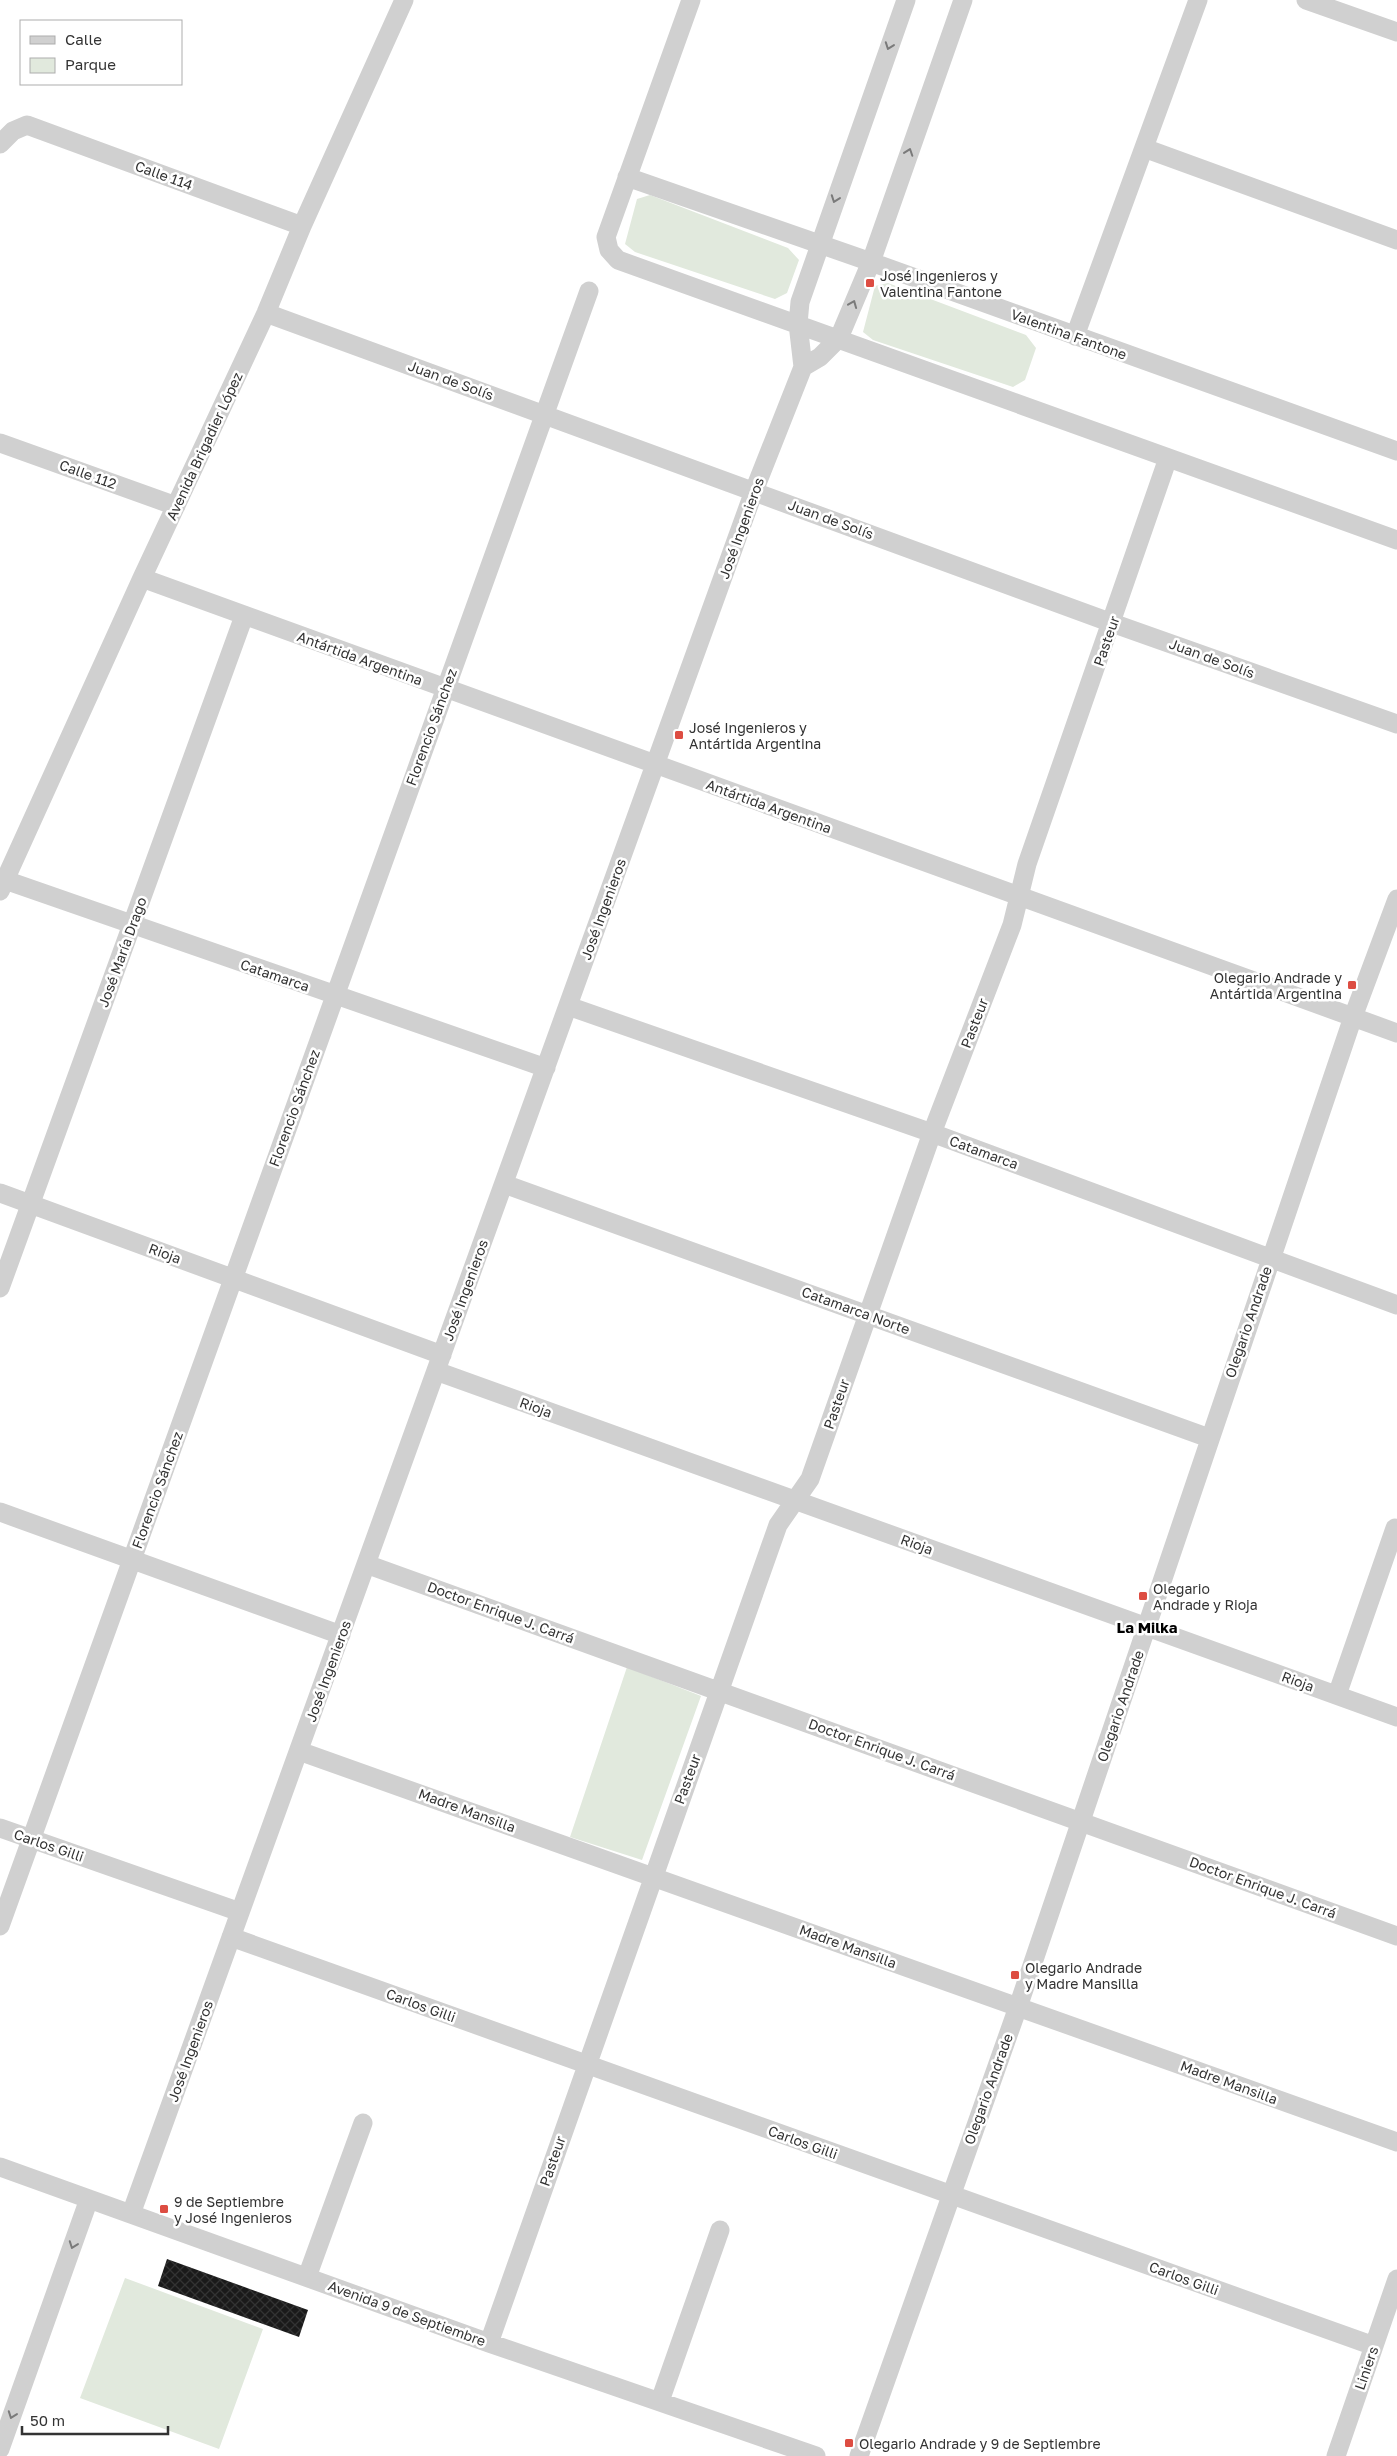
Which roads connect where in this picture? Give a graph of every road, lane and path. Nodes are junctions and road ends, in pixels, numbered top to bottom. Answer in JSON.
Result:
{"nodes":[{"id":1,"x":404,"y":0,"type":"edge"},
{"id":2,"x":692,"y":0,"type":"edge"},
{"id":3,"x":906,"y":0,"type":"edge"},
{"id":4,"x":963,"y":0,"type":"edge"},
{"id":5,"x":1198,"y":0,"type":"edge"},
{"id":6,"x":1306,"y":0,"type":"edge"},
{"id":7,"x":1397,"y":32,"type":"edge"},
{"id":8,"x":0,"y":144,"type":"edge"},
{"id":9,"x":1144,"y":148,"type":"junction"},
{"id":10,"x":628,"y":177,"type":"junction"},
{"id":11,"x":302,"y":226,"type":"junction"},
{"id":12,"x":1397,"y":240,"type":"edge"},
{"id":13,"x":818,"y":243,"type":"junction"},
{"id":14,"x":870,"y":262,"type":"junction"},
{"id":15,"x":589,"y":291,"type":"dead end"},
{"id":16,"x":266,"y":313,"type":"junction"},
{"id":17,"x":798,"y":324,"type":"junction"},
{"id":18,"x":1075,"y":336,"type":"junction"},
{"id":19,"x":839,"y":338,"type":"junction"},
{"id":20,"x":803,"y":367,"type":"junction"},
{"id":21,"x":544,"y":414,"type":"junction"},
{"id":22,"x":0,"y":443,"type":"edge"},
{"id":23,"x":1397,"y":451,"type":"edge"},
{"id":24,"x":1168,"y":458,"type":"junction"},
{"id":25,"x":754,"y":491,"type":"junction"},
{"id":26,"x":176,"y":506,"type":"junction"},
{"id":27,"x":1397,"y":540,"type":"edge"},
{"id":28,"x":142,"y":578,"type":"junction"},
{"id":29,"x":244,"y":616,"type":"junction"},
{"id":30,"x":1112,"y":623,"type":"junction"},
{"id":31,"x":445,"y":689,"type":"junction"},
{"id":32,"x":1397,"y":724,"type":"edge"},
{"id":33,"x":655,"y":764,"type":"junction"},
{"id":34,"x":2,"y":886,"type":"edge"},
{"id":35,"x":1018,"y":896,"type":"junction"},
{"id":36,"x":1397,"y":899,"type":"edge"},
{"id":37,"x":131,"y":926,"type":"junction"},
{"id":38,"x":335,"y":996,"type":"junction"},
{"id":39,"x":568,"y":1006,"type":"junction"},
{"id":40,"x":1353,"y":1016,"type":"junction"},
{"id":41,"x":1397,"y":1033,"type":"edge"},
{"id":42,"x":546,"y":1068,"type":"junction"},
{"id":43,"x":932,"y":1133,"type":"junction"},
{"id":44,"x":504,"y":1184,"type":"junction"},
{"id":45,"x":0,"y":1193,"type":"edge"},
{"id":46,"x":30,"y":1204,"type":"junction"},
{"id":47,"x":1270,"y":1259,"type":"junction"},
{"id":48,"x":233,"y":1278,"type":"junction"},
{"id":49,"x":0,"y":1288,"type":"edge"},
{"id":50,"x":1397,"y":1305,"type":"edge"},
{"id":51,"x":867,"y":1314,"type":"junction"},
{"id":52,"x":439,"y":1363,"type":"junction"},
{"id":53,"x":1209,"y":1438,"type":"junction"},
{"id":54,"x":795,"y":1500,"type":"junction"},
{"id":55,"x":0,"y":1512,"type":"edge"},
{"id":56,"x":1395,"y":1528,"type":"dead end"},
{"id":57,"x":132,"y":1560,"type":"junction"},
{"id":58,"x":366,"y":1564,"type":"junction"},
{"id":59,"x":1147,"y":1627,"type":"junction"},
{"id":60,"x":341,"y":1635,"type":"junction"},
{"id":61,"x":719,"y":1690,"type":"junction"},
{"id":62,"x":1337,"y":1696,"type":"junction"},
{"id":63,"x":1397,"y":1717,"type":"edge"},
{"id":64,"x":299,"y":1751,"type":"junction"},
{"id":65,"x":1081,"y":1822,"type":"junction"},
{"id":66,"x":0,"y":1828,"type":"edge"},
{"id":67,"x":32,"y":1839,"type":"junction"},
{"id":68,"x":652,"y":1876,"type":"junction"},
{"id":69,"x":240,"y":1912,"type":"junction"},
{"id":70,"x":0,"y":1926,"type":"edge"},
{"id":71,"x":1397,"y":1936,"type":"edge"},
{"id":72,"x":231,"y":1938,"type":"junction"},
{"id":73,"x":1018,"y":2007,"type":"junction"},
{"id":74,"x":586,"y":2063,"type":"junction"},
{"id":75,"x":363,"y":2123,"type":"dead end"},
{"id":76,"x":1397,"y":2142,"type":"edge"},
{"id":77,"x":0,"y":2167,"type":"edge"},
{"id":78,"x":950,"y":2195,"type":"junction"},
{"id":79,"x":89,"y":2199,"type":"junction"},
{"id":80,"x":132,"y":2214,"type":"junction"},
{"id":81,"x":720,"y":2230,"type":"dead end"},
{"id":82,"x":308,"y":2277,"type":"junction"},
{"id":83,"x":1397,"y":2279,"type":"edge"},
{"id":84,"x":489,"y":2343,"type":"junction"},
{"id":85,"x":1374,"y":2346,"type":"junction"},
{"id":86,"x":660,"y":2401,"type":"junction"},
{"id":87,"x":0,"y":2449,"type":"edge"},
{"id":88,"x":816,"y":2456,"type":"edge"},
{"id":89,"x":859,"y":2456,"type":"edge"},
{"id":90,"x":1336,"y":2456,"type":"edge"}],
"edges":[{"from":1,"to":11,"type":"street","name":"Avenida Brigadier López"},
{"from":2,"to":10,"type":"street"},
{"from":3,"to":13,"type":"street","one_way":true},
{"from":14,"to":4,"type":"street","one_way":true},
{"from":5,"to":9,"type":"street"},
{"from":6,"to":7,"type":"street"},
{"from":8,"to":11,"type":"street","name":"Calle 114"},
{"from":9,"to":12,"type":"street"},
{"from":9,"to":18,"type":"street"},
{"from":10,"to":13,"type":"street","name":"Valentina Fantone"},
{"from":10,"to":17,"type":"street"},
{"from":11,"to":16,"type":"street","name":"Avenida Brigadier López"},
{"from":13,"to":14,"type":"street","name":"Valentina Fantone"},
{"from":13,"to":17,"type":"street"},
{"from":14,"to":18,"type":"street","name":"Valentina Fantone"},
{"from":19,"to":14,"type":"street","one_way":true},
{"from":15,"to":21,"type":"street","name":"Florencio Sánchez"},
{"from":16,"to":21,"type":"street","name":"Juan de Solís"},
{"from":16,"to":26,"type":"street","name":"Avenida Brigadier López"},
{"from":17,"to":19,"type":"street"},
{"from":17,"to":20,"type":"street"},
{"from":18,"to":23,"type":"street","name":"Valentina Fantone"},
{"from":19,"to":20,"type":"street"},
{"from":19,"to":24,"type":"street"},
{"from":20,"to":25,"type":"street","name":"José Ingenieros"},
{"from":21,"to":25,"type":"street","name":"Juan de Solís"},
{"from":21,"to":31,"type":"street","name":"Florencio Sánchez"},
{"from":22,"to":26,"type":"street","name":"Calle 112"},
{"from":24,"to":27,"type":"street"},
{"from":24,"to":30,"type":"street","name":"Pasteur"},
{"from":25,"to":30,"type":"street","name":"Juan de Solís"},
{"from":25,"to":33,"type":"street","name":"José Ingenieros"},
{"from":26,"to":28,"type":"street","name":"Avenida Brigadier López"},
{"from":28,"to":29,"type":"street","name":"Antártida Argentina"},
{"from":28,"to":34,"type":"street","name":"Avenida Brigadier López"},
{"from":29,"to":31,"type":"street","name":"Antártida Argentina"},
{"from":29,"to":37,"type":"street","name":"José María Drago"},
{"from":30,"to":32,"type":"street","name":"Juan de Solís"},
{"from":30,"to":35,"type":"street","name":"Pasteur"},
{"from":31,"to":33,"type":"street","name":"Antártida Argentina"},
{"from":31,"to":38,"type":"street","name":"Florencio Sánchez"},
{"from":33,"to":35,"type":"street","name":"Antártida Argentina"},
{"from":33,"to":39,"type":"street","name":"José Ingenieros"},
{"from":34,"to":37,"type":"street","name":"Catamarca"},
{"from":35,"to":40,"type":"street","name":"Antártida Argentina"},
{"from":35,"to":43,"type":"street","name":"Pasteur"},
{"from":36,"to":40,"type":"street","name":"Olegario Andrade"},
{"from":37,"to":38,"type":"street","name":"Catamarca"},
{"from":37,"to":46,"type":"street","name":"José María Drago"},
{"from":38,"to":42,"type":"street","name":"Catamarca"},
{"from":38,"to":48,"type":"street","name":"Florencio Sánchez"},
{"from":39,"to":42,"type":"street","name":"José Ingenieros"},
{"from":39,"to":43,"type":"street","name":"Catamarca"},
{"from":40,"to":41,"type":"street","name":"Antártida Argentina"},
{"from":40,"to":47,"type":"street","name":"Olegario Andrade"},
{"from":42,"to":44,"type":"street","name":"José Ingenieros"},
{"from":43,"to":47,"type":"street","name":"Catamarca"},
{"from":43,"to":51,"type":"street","name":"Pasteur"},
{"from":44,"to":51,"type":"street","name":"Catamarca Norte"},
{"from":44,"to":52,"type":"street","name":"José Ingenieros"},
{"from":45,"to":46,"type":"street","name":"Rioja"},
{"from":46,"to":48,"type":"street","name":"Rioja"},
{"from":46,"to":49,"type":"street","name":"José María Drago"},
{"from":47,"to":50,"type":"street","name":"Catamarca"},
{"from":47,"to":53,"type":"street","name":"Olegario Andrade"},
{"from":48,"to":52,"type":"street","name":"Rioja"},
{"from":48,"to":57,"type":"street","name":"Florencio Sánchez"},
{"from":51,"to":53,"type":"street","name":"Catamarca Norte"},
{"from":51,"to":54,"type":"street","name":"Pasteur"},
{"from":52,"to":54,"type":"street","name":"Rioja"},
{"from":52,"to":58,"type":"street","name":"José Ingenieros"},
{"from":53,"to":59,"type":"street","name":"Olegario Andrade"},
{"from":54,"to":59,"type":"street","name":"Rioja"},
{"from":54,"to":61,"type":"street","name":"Pasteur"},
{"from":55,"to":57,"type":"street"},
{"from":56,"to":62,"type":"street"},
{"from":57,"to":60,"type":"street"},
{"from":57,"to":67,"type":"street","name":"Florencio Sánchez"},
{"from":58,"to":60,"type":"street","name":"José Ingenieros"},
{"from":58,"to":61,"type":"street","name":"Doctor Enrique J. Carrá"},
{"from":59,"to":62,"type":"street","name":"Rioja"},
{"from":59,"to":65,"type":"street","name":"Olegario Andrade"},
{"from":60,"to":64,"type":"street","name":"José Ingenieros"},
{"from":61,"to":65,"type":"street","name":"Doctor Enrique J. Carrá"},
{"from":61,"to":68,"type":"street","name":"Pasteur"},
{"from":62,"to":63,"type":"street","name":"Rioja"},
{"from":64,"to":68,"type":"street","name":"Madre Mansilla"},
{"from":64,"to":69,"type":"street","name":"José Ingenieros"},
{"from":65,"to":71,"type":"street","name":"Doctor Enrique J. Carrá"},
{"from":65,"to":73,"type":"street","name":"Olegario Andrade"},
{"from":66,"to":67,"type":"street","name":"Carlos Gilli"},
{"from":67,"to":69,"type":"street","name":"Carlos Gilli"},
{"from":67,"to":70,"type":"street","name":"Florencio Sánchez"},
{"from":68,"to":73,"type":"street","name":"Madre Mansilla"},
{"from":68,"to":74,"type":"street","name":"Pasteur"},
{"from":69,"to":72,"type":"street","name":"José Ingenieros"},
{"from":72,"to":74,"type":"street","name":"Carlos Gilli"},
{"from":72,"to":80,"type":"street","name":"José Ingenieros"},
{"from":73,"to":76,"type":"street","name":"Madre Mansilla"},
{"from":73,"to":78,"type":"street","name":"Olegario Andrade"},
{"from":74,"to":78,"type":"street","name":"Carlos Gilli"},
{"from":74,"to":84,"type":"street","name":"Pasteur"},
{"from":75,"to":82,"type":"street"},
{"from":77,"to":79,"type":"street","name":"Avenida 9 de Septiembre"},
{"from":78,"to":85,"type":"street","name":"Carlos Gilli"},
{"from":78,"to":89,"type":"street","name":"Olegario Andrade"},
{"from":79,"to":80,"type":"street","name":"Avenida 9 de Septiembre"},
{"from":79,"to":87,"type":"street","one_way":true},
{"from":80,"to":82,"type":"street","name":"Avenida 9 de Septiembre"},
{"from":81,"to":86,"type":"street"},
{"from":82,"to":84,"type":"street","name":"Avenida 9 de Septiembre"},
{"from":83,"to":85,"type":"street","name":"Liniers"},
{"from":84,"to":86,"type":"street","name":"Avenida 9 de Septiembre"},
{"from":85,"to":90,"type":"street","name":"Liniers"},
{"from":86,"to":88,"type":"street","name":"Avenida 9 de Septiembre"}]}
